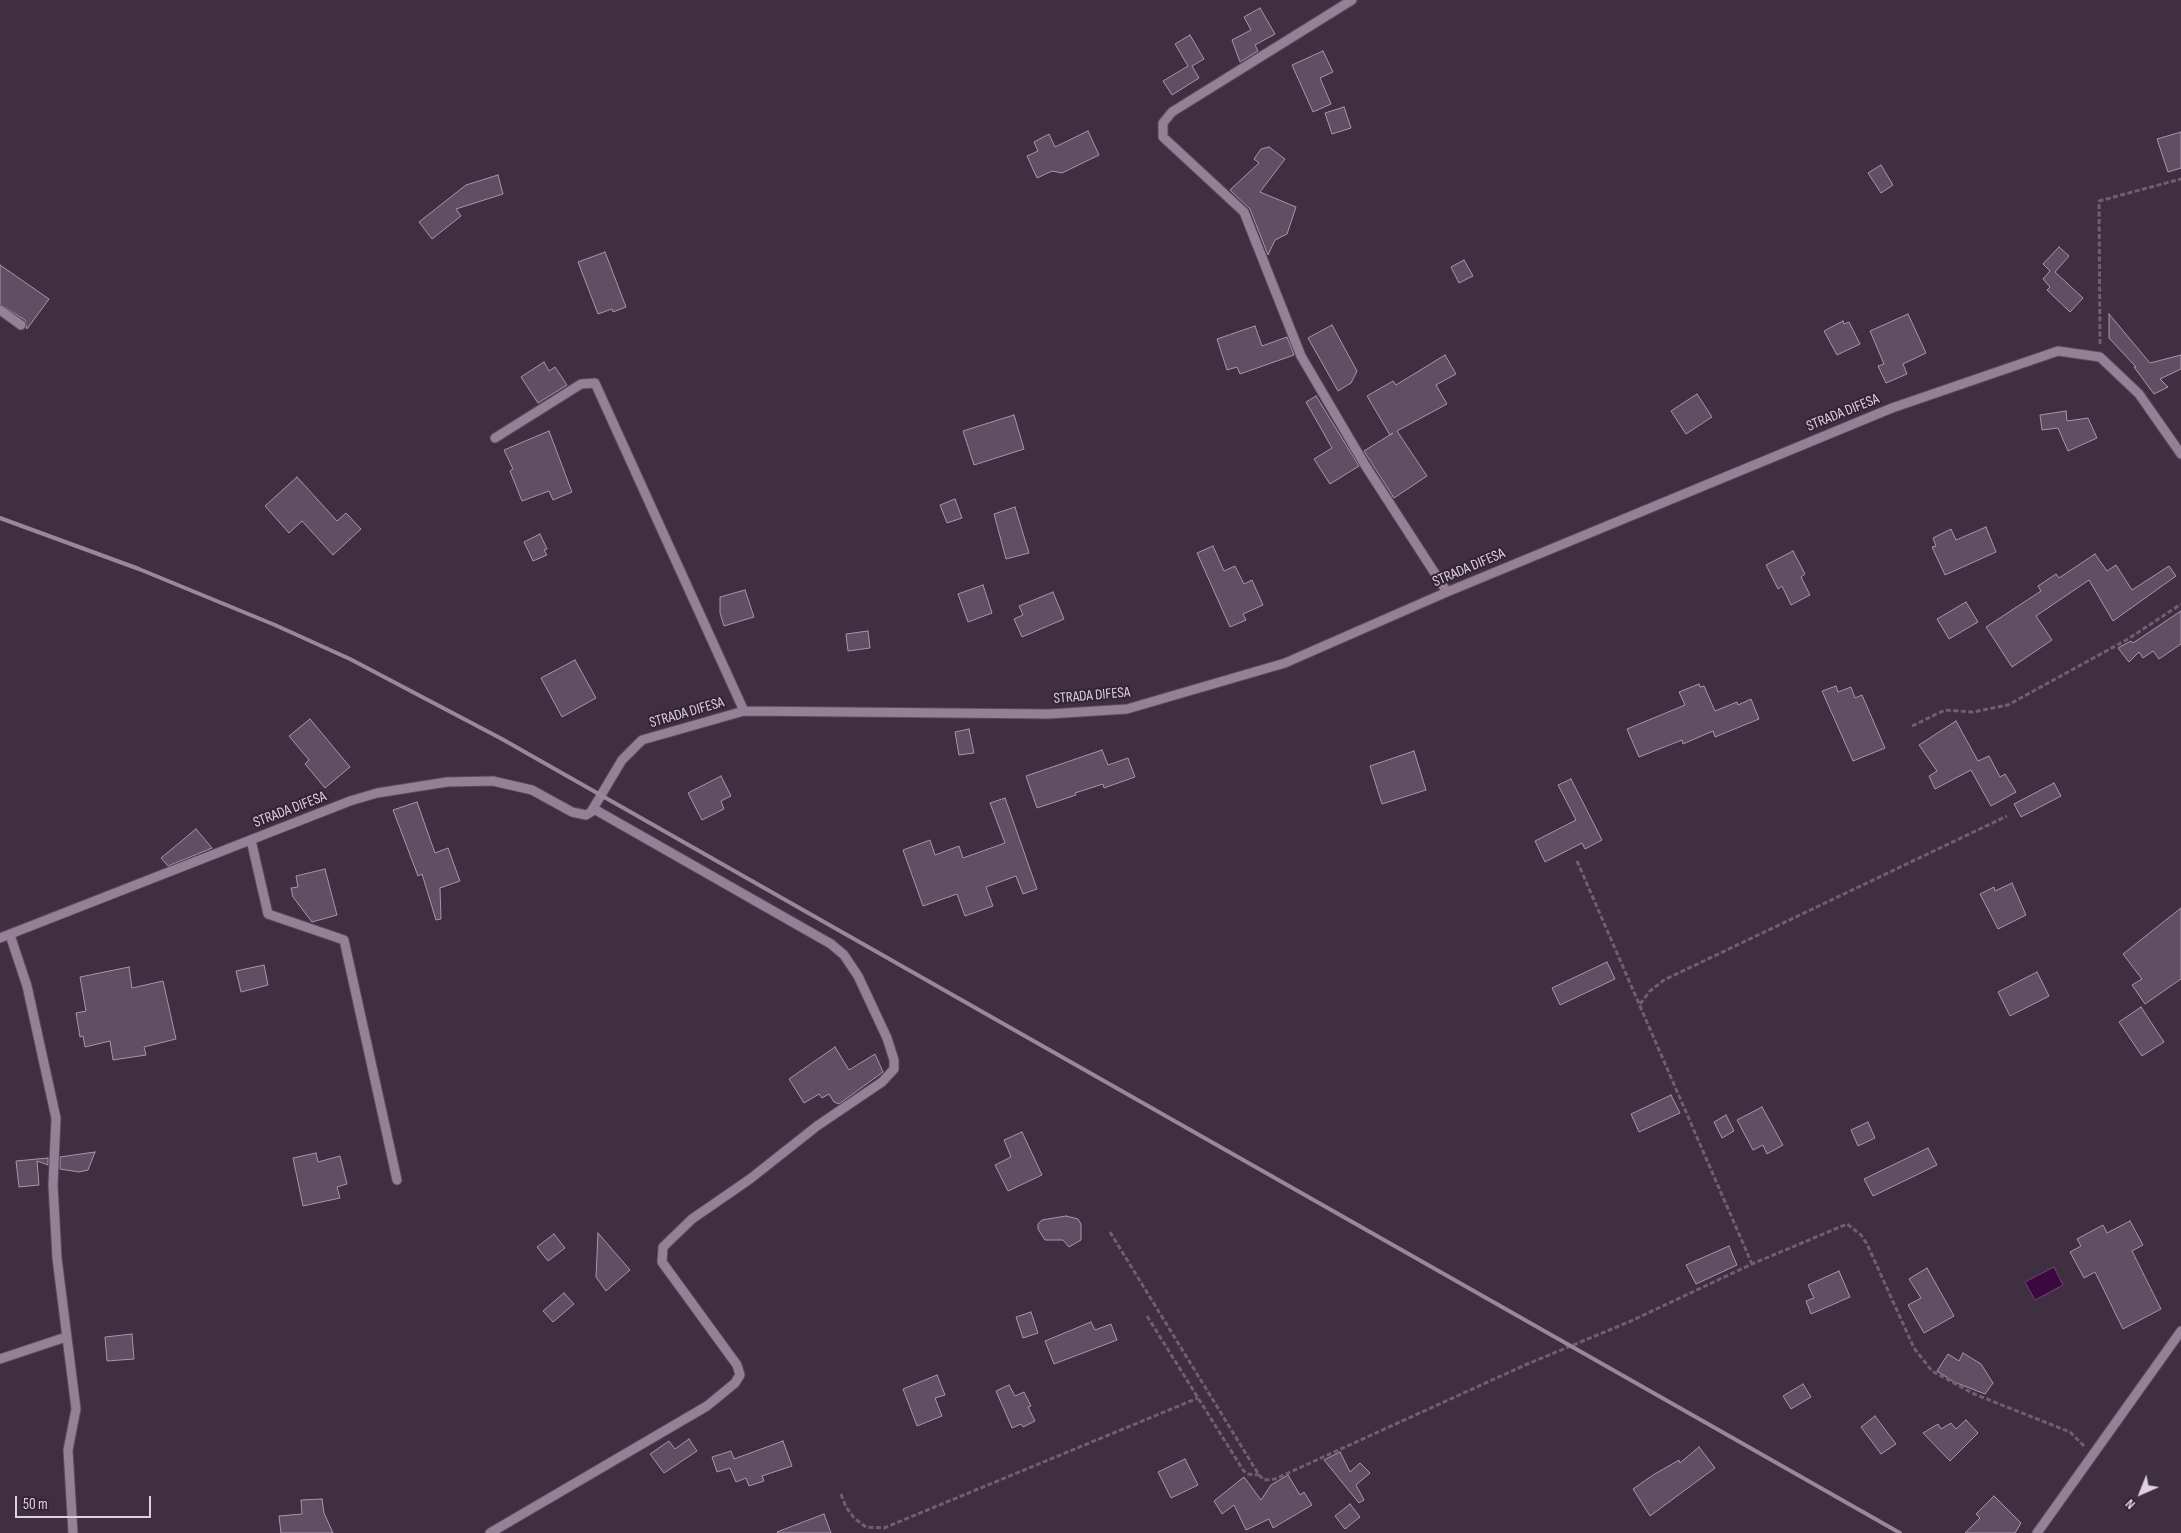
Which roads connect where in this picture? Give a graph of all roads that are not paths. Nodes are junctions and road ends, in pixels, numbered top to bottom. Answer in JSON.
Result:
{"nodes":[{"id":1,"x":1352,"y":0,"type":"edge"},
{"id":2,"x":0,"y":310,"type":"edge"},
{"id":3,"x":21,"y":324,"type":"dead end"},
{"id":4,"x":495,"y":438,"type":"dead end"},
{"id":5,"x":2181,"y":454,"type":"edge"},
{"id":6,"x":1446,"y":592,"type":"junction"},
{"id":7,"x":744,"y":711,"type":"junction"},
{"id":8,"x":594,"y":809,"type":"junction"},
{"id":9,"x":251,"y":840,"type":"junction"},
{"id":10,"x":10,"y":934,"type":"junction"},
{"id":11,"x":0,"y":938,"type":"edge"},
{"id":12,"x":397,"y":1180,"type":"dead end"},
{"id":13,"x":2181,"y":1331,"type":"edge"},
{"id":14,"x":66,"y":1338,"type":"junction"},
{"id":15,"x":0,"y":1359,"type":"edge"},
{"id":16,"x":73,"y":1533,"type":"edge"},
{"id":17,"x":490,"y":1533,"type":"edge"},
{"id":18,"x":2037,"y":1533,"type":"edge"}],
"edges":[{"from":1,"to":6,"type":"street"},
{"from":2,"to":3,"type":"street"},
{"from":4,"to":7,"type":"street"},
{"from":5,"to":6,"type":"street","name":"STRADA DIFESA"},
{"from":6,"to":7,"type":"street","name":"STRADA DIFESA"},
{"from":7,"to":8,"type":"street","name":"STRADA DIFESA"},
{"from":8,"to":9,"type":"street","name":"STRADA DIFESA"},
{"from":8,"to":17,"type":"street"},
{"from":9,"to":10,"type":"street","name":"STRADA DIFESA"},
{"from":9,"to":12,"type":"street"},
{"from":10,"to":11,"type":"street","name":"STRADA DIFESA"},
{"from":10,"to":14,"type":"street"},
{"from":13,"to":18,"type":"street"},
{"from":14,"to":15,"type":"street"},
{"from":14,"to":16,"type":"street"}]}
